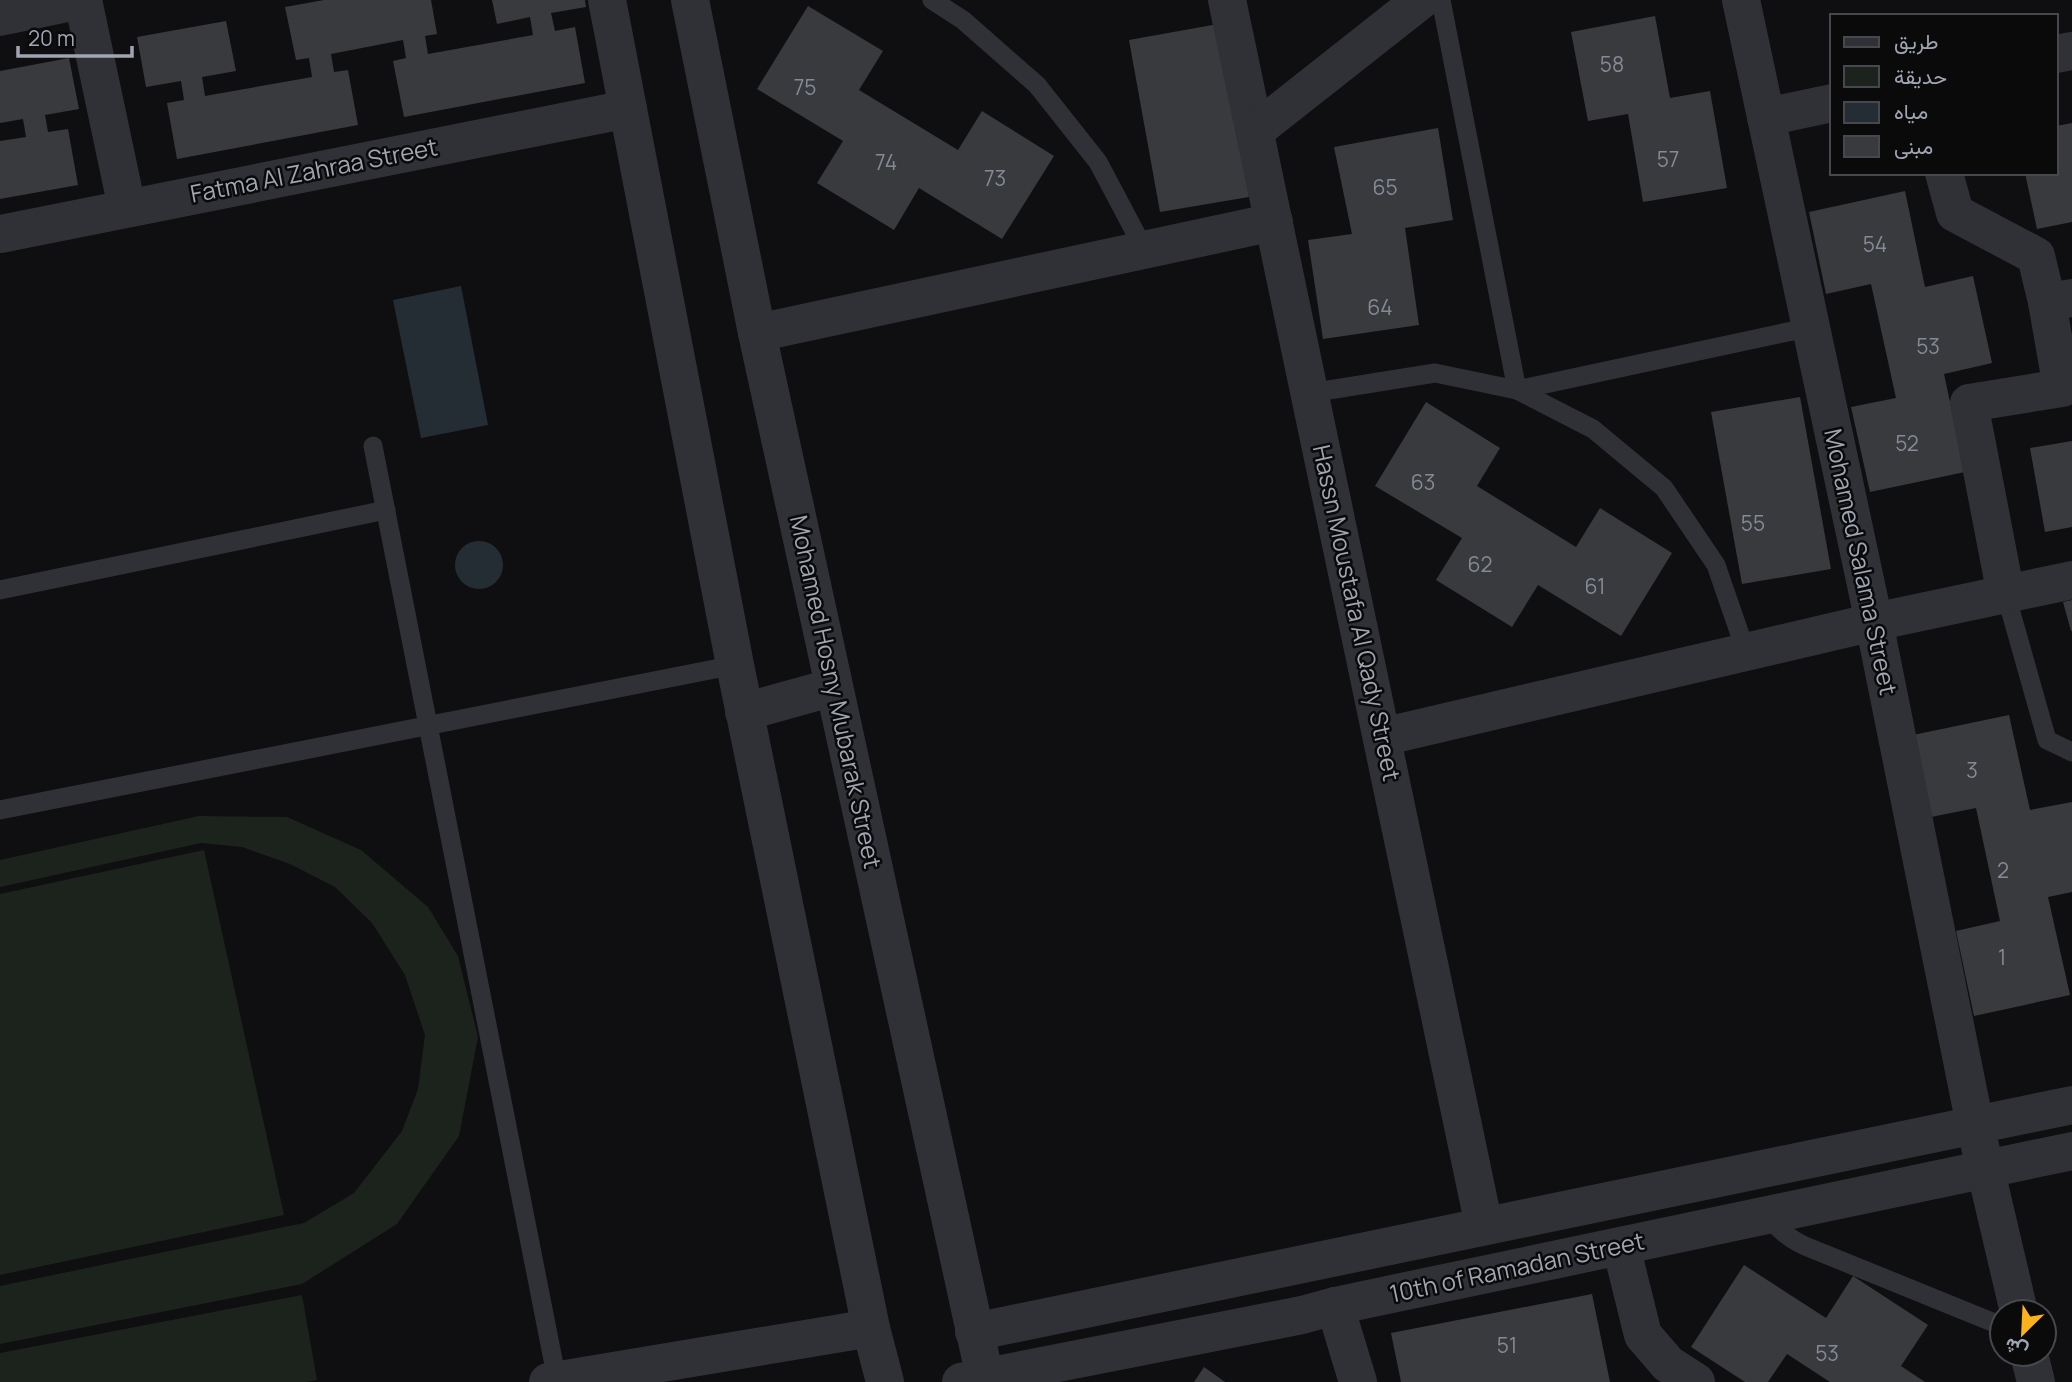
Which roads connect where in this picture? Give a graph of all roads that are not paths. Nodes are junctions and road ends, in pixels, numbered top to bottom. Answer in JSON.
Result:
{"nodes":[{"id":1,"x":82,"y":0,"type":"edge"},
{"id":2,"x":607,"y":0,"type":"edge"},
{"id":3,"x":690,"y":0,"type":"edge"},
{"id":4,"x":932,"y":0,"type":"edge"},
{"id":5,"x":1227,"y":0,"type":"edge"},
{"id":6,"x":1421,"y":0,"type":"edge"},
{"id":7,"x":1441,"y":0,"type":"edge"},
{"id":8,"x":1741,"y":0,"type":"edge"},
{"id":9,"x":0,"y":17,"type":"edge"},
{"id":10,"x":1830,"y":103,"type":"edge"},
{"id":11,"x":628,"y":109,"type":"junction"},
{"id":12,"x":1766,"y":117,"type":"junction"},
{"id":13,"x":1255,"y":131,"type":"junction"},
{"id":14,"x":1945,"y":175,"type":"edge"},
{"id":15,"x":127,"y":208,"type":"junction"},
{"id":16,"x":1274,"y":222,"type":"junction"},
{"id":17,"x":0,"y":234,"type":"edge"},
{"id":18,"x":1144,"y":249,"type":"junction"},
{"id":19,"x":2059,"y":300,"type":"edge"},
{"id":20,"x":1811,"y":327,"type":"junction"},
{"id":21,"x":757,"y":333,"type":"junction"},
{"id":22,"x":1517,"y":390,"type":"junction"},
{"id":23,"x":1310,"y":393,"type":"junction"},
{"id":24,"x":373,"y":446,"type":"dead end"},
{"id":25,"x":386,"y":510,"type":"junction"},
{"id":26,"x":2072,"y":580,"type":"edge"},
{"id":27,"x":0,"y":590,"type":"edge"},
{"id":28,"x":2006,"y":595,"type":"junction"},
{"id":29,"x":1874,"y":622,"type":"junction"},
{"id":30,"x":1746,"y":652,"type":"junction"},
{"id":31,"x":735,"y":665,"type":"junction"},
{"id":32,"x":834,"y":687,"type":"junction"},
{"id":33,"x":744,"y":712,"type":"junction"},
{"id":34,"x":428,"y":726,"type":"junction"},
{"id":35,"x":1382,"y":737,"type":"junction"},
{"id":36,"x":2072,"y":752,"type":"edge"},
{"id":37,"x":0,"y":810,"type":"edge"},
{"id":38,"x":2072,"y":1105,"type":"edge"},
{"id":39,"x":1975,"y":1125,"type":"junction"},
{"id":40,"x":2072,"y":1151,"type":"edge"},
{"id":41,"x":1986,"y":1169,"type":"junction"},
{"id":42,"x":1767,"y":1215,"type":"junction"},
{"id":43,"x":1484,"y":1226,"type":"junction"},
{"id":44,"x":1621,"y":1246,"type":"junction"},
{"id":45,"x":1291,"y":1266,"type":"junction"},
{"id":46,"x":2016,"y":1298,"type":"edge"},
{"id":47,"x":1318,"y":1310,"type":"junction"},
{"id":48,"x":1988,"y":1320,"type":"edge"},
{"id":49,"x":871,"y":1328,"type":"junction"},
{"id":50,"x":974,"y":1332,"type":"junction"},
{"id":51,"x":552,"y":1381,"type":"edge"},
{"id":52,"x":977,"y":1381,"type":"edge"},
{"id":53,"x":885,"y":1382,"type":"edge"},
{"id":54,"x":1357,"y":1382,"type":"edge"},
{"id":55,"x":1696,"y":1382,"type":"edge"}],
"edges":[{"from":1,"to":9,"type":"street"},
{"from":1,"to":15,"type":"street"},
{"from":2,"to":11,"type":"street"},
{"from":3,"to":21,"type":"street","name":"Mohamed Hosny Mubarak Street"},
{"from":4,"to":18,"type":"lane"},
{"from":5,"to":13,"type":"street","name":"Hassn Moustafa Al Qady Street"},
{"from":6,"to":13,"type":"street"},
{"from":7,"to":22,"type":"lane"},
{"from":8,"to":12,"type":"street","name":"Mohamed Salama Street"},
{"from":10,"to":12,"type":"street"},
{"from":11,"to":15,"type":"street","name":"Fatma Al Zahraa Street"},
{"from":11,"to":31,"type":"street"},
{"from":12,"to":20,"type":"street","name":"Mohamed Salama Street"},
{"from":13,"to":16,"type":"street","name":"Hassn Moustafa Al Qady Street"},
{"from":14,"to":19,"type":"street"},
{"from":15,"to":17,"type":"street","name":"Fatma Al Zahraa Street"},
{"from":16,"to":18,"type":"street"},
{"from":16,"to":23,"type":"street","name":"Hassn Moustafa Al Qady Street"},
{"from":18,"to":21,"type":"street"},
{"from":19,"to":28,"type":"street"},
{"from":20,"to":22,"type":"lane"},
{"from":20,"to":29,"type":"street","name":"Mohamed Salama Street"},
{"from":21,"to":32,"type":"street","name":"Mohamed Hosny Mubarak Street"},
{"from":22,"to":23,"type":"lane"},
{"from":22,"to":30,"type":"lane"},
{"from":23,"to":35,"type":"street","name":"Hassn Moustafa Al Qady Street"},
{"from":24,"to":25,"type":"lane"},
{"from":25,"to":27,"type":"lane"},
{"from":25,"to":34,"type":"lane"},
{"from":26,"to":28,"type":"street"},
{"from":28,"to":29,"type":"street"},
{"from":28,"to":36,"type":"lane"},
{"from":29,"to":30,"type":"street"},
{"from":29,"to":39,"type":"street","name":"Mohamed Salama Street"},
{"from":30,"to":35,"type":"street"},
{"from":31,"to":33,"type":"street"},
{"from":31,"to":34,"type":"lane"},
{"from":32,"to":33,"type":"street"},
{"from":32,"to":50,"type":"street","name":"Mohamed Hosny Mubarak Street"},
{"from":33,"to":49,"type":"street"},
{"from":34,"to":37,"type":"lane"},
{"from":34,"to":51,"type":"lane"},
{"from":35,"to":43,"type":"street","name":"Hassn Moustafa Al Qady Street"},
{"from":38,"to":39,"type":"street","name":"10th of Ramadan Street"},
{"from":39,"to":41,"type":"street","name":"Mohamed Salama Street"},
{"from":39,"to":43,"type":"street","name":"10th of Ramadan Street"},
{"from":40,"to":41,"type":"street","name":"10th of Ramadan Street"},
{"from":41,"to":42,"type":"street","name":"10th of Ramadan Street"},
{"from":41,"to":46,"type":"street","name":"Mohamed Salama Street"},
{"from":42,"to":44,"type":"street","name":"10th of Ramadan Street"},
{"from":42,"to":48,"type":"lane"},
{"from":43,"to":45,"type":"street","name":"10th of Ramadan Street"},
{"from":44,"to":47,"type":"street","name":"10th of Ramadan Street"},
{"from":44,"to":55,"type":"street"},
{"from":45,"to":47,"type":"street"},
{"from":45,"to":50,"type":"street","name":"10th of Ramadan Street"},
{"from":47,"to":52,"type":"street","name":"10th of Ramadan Street"},
{"from":47,"to":54,"type":"street"},
{"from":49,"to":51,"type":"street"},
{"from":49,"to":53,"type":"street"},
{"from":50,"to":52,"type":"street","name":"Mohamed Hosny Mubarak Street"}]}
